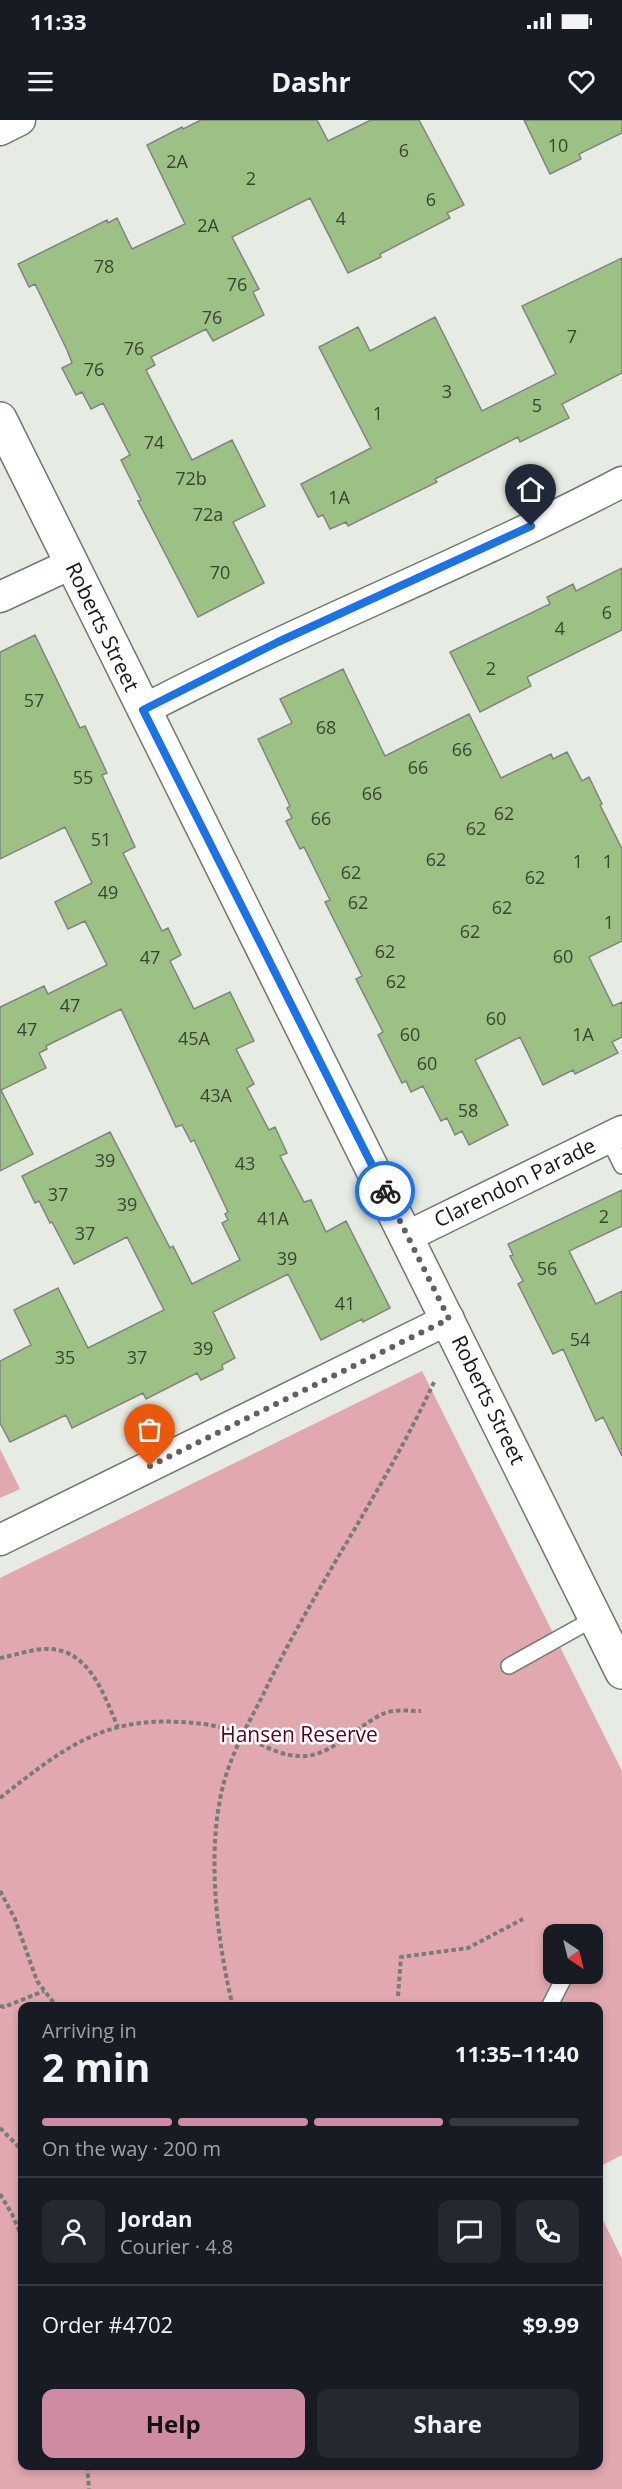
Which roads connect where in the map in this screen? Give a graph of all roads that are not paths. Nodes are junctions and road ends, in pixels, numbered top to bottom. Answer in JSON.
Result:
{"nodes":[{"id":1,"x":20,"y":120,"type":"edge"},
{"id":2,"x":0,"y":130,"type":"edge"},
{"id":3,"x":0,"y":419,"type":"edge"},
{"id":4,"x":622,"y":482,"type":"edge"},
{"id":5,"x":71,"y":564,"type":"junction"},
{"id":6,"x":0,"y":597,"type":"edge"},
{"id":7,"x":143,"y":710,"type":"junction"},
{"id":8,"x":615,"y":1134,"type":"edge"},
{"id":9,"x":622,"y":1166,"type":"edge"},
{"id":10,"x":408,"y":1236,"type":"junction"},
{"id":11,"x":449,"y":1319,"type":"junction"},
{"id":12,"x":0,"y":1540,"type":"edge"},
{"id":13,"x":596,"y":1618,"type":"junction"},
{"id":14,"x":509,"y":1666,"type":"dead end"},
{"id":15,"x":622,"y":1672,"type":"edge"},
{"id":16,"x":561,"y":1984,"type":"edge"},
{"id":17,"x":552,"y":2002,"type":"edge"}],
"edges":[{"from":1,"to":2,"type":"street"},
{"from":3,"to":5,"type":"street","name":"Roberts Street"},
{"from":4,"to":7,"type":"street"},
{"from":5,"to":6,"type":"street"},
{"from":5,"to":7,"type":"street","name":"Roberts Street"},
{"from":7,"to":10,"type":"street","name":"Roberts Street"},
{"from":8,"to":9,"type":"lane"},
{"from":8,"to":10,"type":"street","name":"Clarendon Parade"},
{"from":10,"to":11,"type":"street","name":"Roberts Street"},
{"from":11,"to":12,"type":"street"},
{"from":11,"to":13,"type":"street","name":"Roberts Street"},
{"from":13,"to":14,"type":"lane"},
{"from":13,"to":15,"type":"street","name":"Roberts Street"},
{"from":16,"to":17,"type":"lane"}]}
